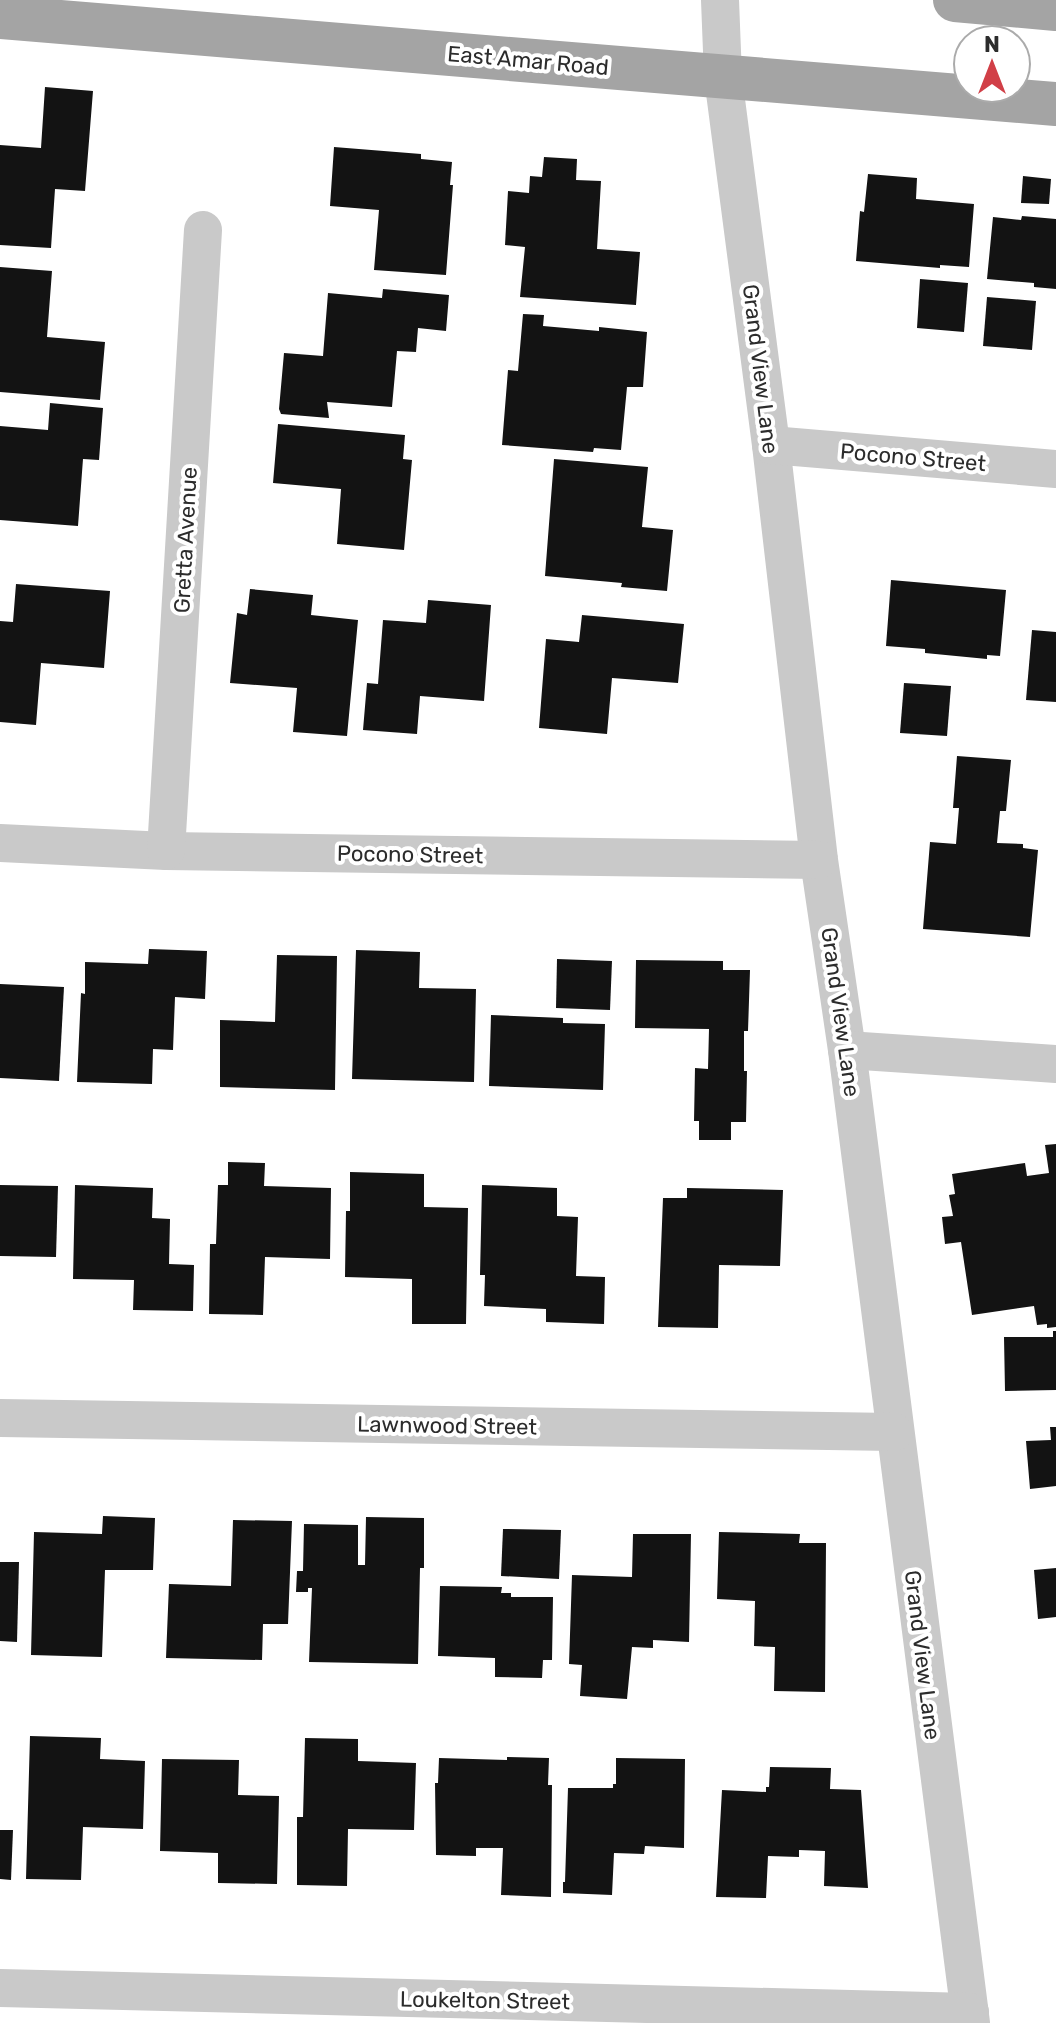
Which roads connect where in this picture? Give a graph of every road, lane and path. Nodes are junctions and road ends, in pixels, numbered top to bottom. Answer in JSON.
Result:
{"nodes":[{"id":1,"x":720,"y":0,"type":"edge"},
{"id":2,"x":955,"y":0,"type":"edge"},
{"id":3,"x":1056,"y":9,"type":"edge"},
{"id":4,"x":0,"y":17,"type":"edge"},
{"id":5,"x":723,"y":77,"type":"junction"},
{"id":6,"x":1056,"y":104,"type":"edge"},
{"id":7,"x":203,"y":230,"type":"dead end"},
{"id":8,"x":771,"y":445,"type":"junction"},
{"id":9,"x":1056,"y":469,"type":"edge"},
{"id":10,"x":0,"y":843,"type":"edge"},
{"id":11,"x":166,"y":851,"type":"junction"},
{"id":12,"x":819,"y":860,"type":"junction"},
{"id":13,"x":847,"y":1050,"type":"junction"},
{"id":14,"x":1056,"y":1064,"type":"edge"},
{"id":15,"x":0,"y":1418,"type":"edge"},
{"id":16,"x":894,"y":1432,"type":"junction"},
{"id":17,"x":0,"y":1988,"type":"edge"},
{"id":18,"x":970,"y":2018,"type":"edge"}],
"edges":[{"from":1,"to":5,"type":"street","name":"Grand View Lane"},
{"from":2,"to":3,"type":"main road"},
{"from":4,"to":5,"type":"main road","name":"East Amar Road"},
{"from":5,"to":6,"type":"main road","name":"East Amar Road"},
{"from":5,"to":8,"type":"street","name":"Grand View Lane"},
{"from":7,"to":11,"type":"street","name":"Gretta Avenue"},
{"from":8,"to":9,"type":"street","name":"Pocono Street"},
{"from":8,"to":12,"type":"street","name":"Grand View Lane"},
{"from":10,"to":11,"type":"street","name":"Pocono Street"},
{"from":11,"to":12,"type":"street","name":"Pocono Street"},
{"from":12,"to":13,"type":"street","name":"Grand View Lane"},
{"from":13,"to":14,"type":"street"},
{"from":13,"to":16,"type":"street","name":"Grand View Lane"},
{"from":15,"to":16,"type":"street","name":"Lawnwood Street"},
{"from":16,"to":18,"type":"street","name":"Grand View Lane"},
{"from":17,"to":18,"type":"street","name":"Loukelton Street"}]}
